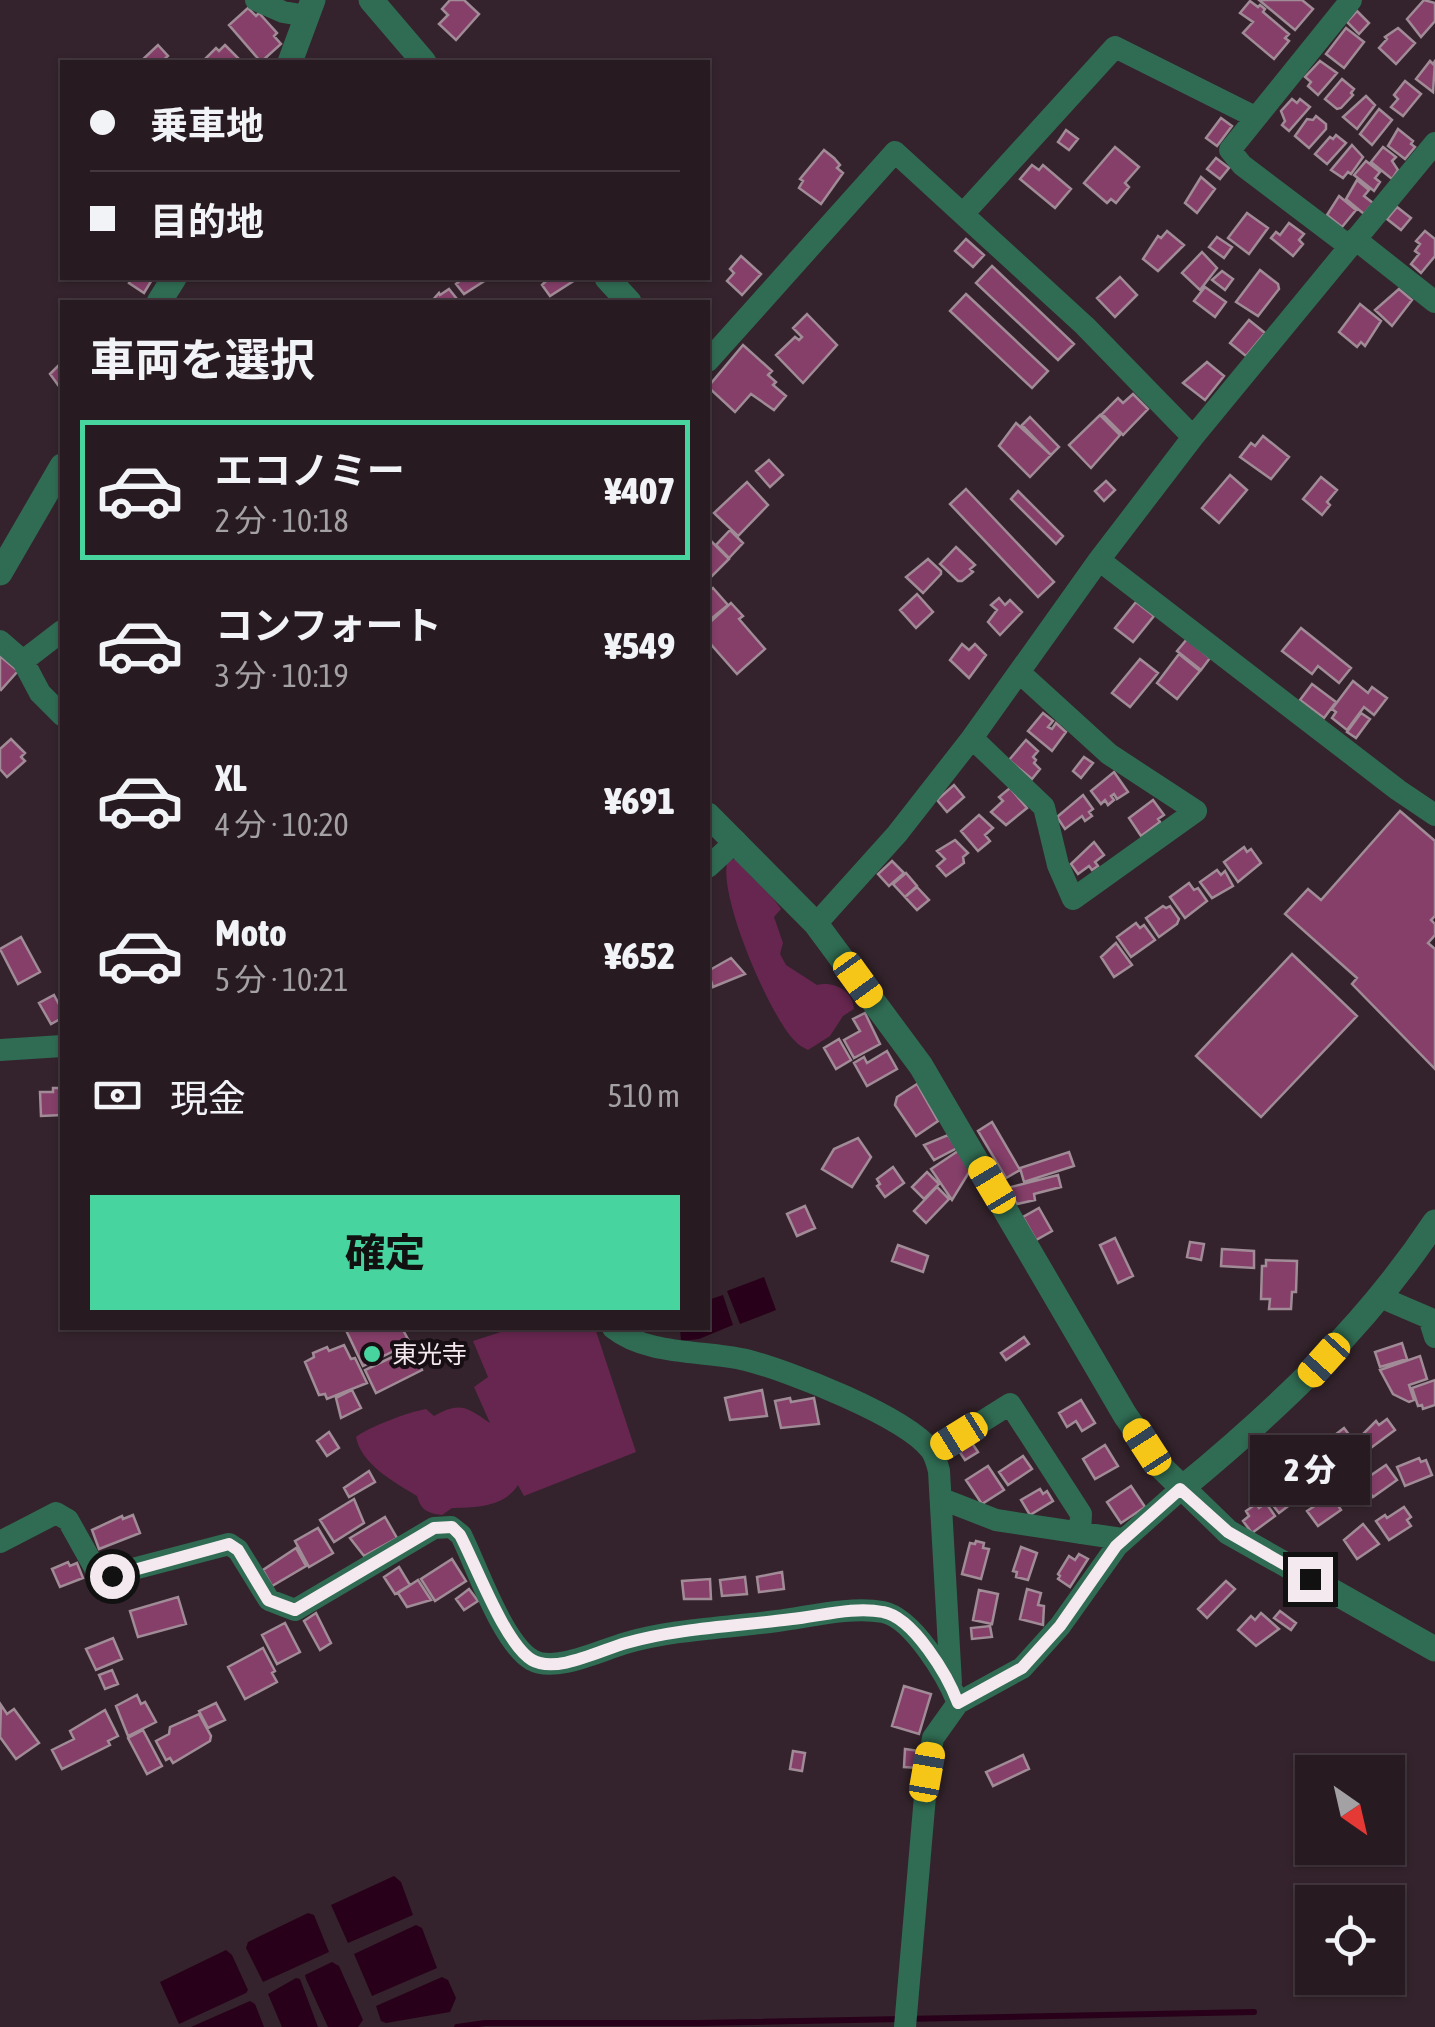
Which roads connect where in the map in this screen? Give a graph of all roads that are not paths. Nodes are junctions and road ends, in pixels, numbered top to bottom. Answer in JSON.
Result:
{"nodes":[{"id":1,"x":256,"y":0,"type":"edge"},
{"id":2,"x":371,"y":0,"type":"edge"},
{"id":3,"x":1351,"y":0,"type":"edge"},
{"id":4,"x":310,"y":8,"type":"edge"},
{"id":5,"x":291,"y":60,"type":"edge"},
{"id":6,"x":422,"y":60,"type":"edge"},
{"id":7,"x":1255,"y":117,"type":"junction"},
{"id":8,"x":1431,"y":157,"type":"edge"},
{"id":9,"x":964,"y":214,"type":"junction"},
{"id":10,"x":1352,"y":243,"type":"junction"},
{"id":11,"x":610,"y":280,"type":"edge"},
{"id":12,"x":627,"y":300,"type":"edge"},
{"id":13,"x":1435,"y":302,"type":"edge"},
{"id":14,"x":710,"y":360,"type":"edge"},
{"id":15,"x":1193,"y":437,"type":"junction"},
{"id":16,"x":60,"y":469,"type":"edge"},
{"id":17,"x":1099,"y":560,"type":"junction"},
{"id":18,"x":0,"y":573,"type":"edge"},
{"id":19,"x":60,"y":633,"type":"edge"},
{"id":20,"x":0,"y":641,"type":"edge"},
{"id":21,"x":23,"y":662,"type":"junction"},
{"id":22,"x":1020,"y":673,"type":"junction"},
{"id":23,"x":60,"y":713,"type":"edge"},
{"id":24,"x":972,"y":738,"type":"junction"},
{"id":25,"x":1435,"y":814,"type":"edge"},
{"id":26,"x":710,"y":817,"type":"edge"},
{"id":27,"x":736,"y":841,"type":"junction"},
{"id":28,"x":710,"y":865,"type":"edge"},
{"id":29,"x":816,"y":924,"type":"junction"},
{"id":30,"x":60,"y":1046,"type":"edge"},
{"id":31,"x":0,"y":1050,"type":"edge"},
{"id":32,"x":1430,"y":1240,"type":"edge"},
{"id":33,"x":1380,"y":1297,"type":"junction"},
{"id":34,"x":616,"y":1330,"type":"edge"},
{"id":35,"x":1435,"y":1338,"type":"edge"},
{"id":36,"x":934,"y":1452,"type":"junction"},
{"id":37,"x":1180,"y":1489,"type":"junction"},
{"id":38,"x":942,"y":1498,"type":"junction"},
{"id":39,"x":1080,"y":1533,"type":"junction"},
{"id":40,"x":1122,"y":1539,"type":"junction"},
{"id":41,"x":0,"y":1542,"type":"edge"},
{"id":42,"x":1435,"y":1649,"type":"edge"},
{"id":43,"x":955,"y":1693,"type":"junction"},
{"id":44,"x":905,"y":2027,"type":"edge"}],
"edges":[{"from":1,"to":4,"type":"street"},
{"from":2,"to":6,"type":"street"},
{"from":3,"to":7,"type":"street"},
{"from":4,"to":5,"type":"street"},
{"from":7,"to":9,"type":"street"},
{"from":7,"to":10,"type":"street"},
{"from":8,"to":10,"type":"street"},
{"from":9,"to":14,"type":"street"},
{"from":9,"to":15,"type":"street"},
{"from":10,"to":13,"type":"street"},
{"from":10,"to":15,"type":"street"},
{"from":11,"to":12,"type":"street"},
{"from":15,"to":17,"type":"street"},
{"from":16,"to":18,"type":"street"},
{"from":17,"to":22,"type":"street"},
{"from":17,"to":25,"type":"street"},
{"from":19,"to":21,"type":"street"},
{"from":20,"to":21,"type":"street"},
{"from":21,"to":23,"type":"street"},
{"from":22,"to":24,"type":"street"},
{"from":22,"to":24,"type":"street"},
{"from":24,"to":29,"type":"street"},
{"from":26,"to":27,"type":"street"},
{"from":27,"to":28,"type":"street"},
{"from":27,"to":29,"type":"street"},
{"from":29,"to":37,"type":"street"},
{"from":30,"to":31,"type":"street"},
{"from":32,"to":33,"type":"street"},
{"from":33,"to":35,"type":"street"},
{"from":33,"to":37,"type":"street"},
{"from":34,"to":36,"type":"street"},
{"from":36,"to":38,"type":"street"},
{"from":36,"to":39,"type":"street"},
{"from":37,"to":40,"type":"street"},
{"from":37,"to":42,"type":"street"},
{"from":38,"to":39,"type":"street"},
{"from":38,"to":43,"type":"street"},
{"from":39,"to":40,"type":"street"},
{"from":40,"to":43,"type":"street"},
{"from":41,"to":43,"type":"street"},
{"from":43,"to":44,"type":"street"}]}
